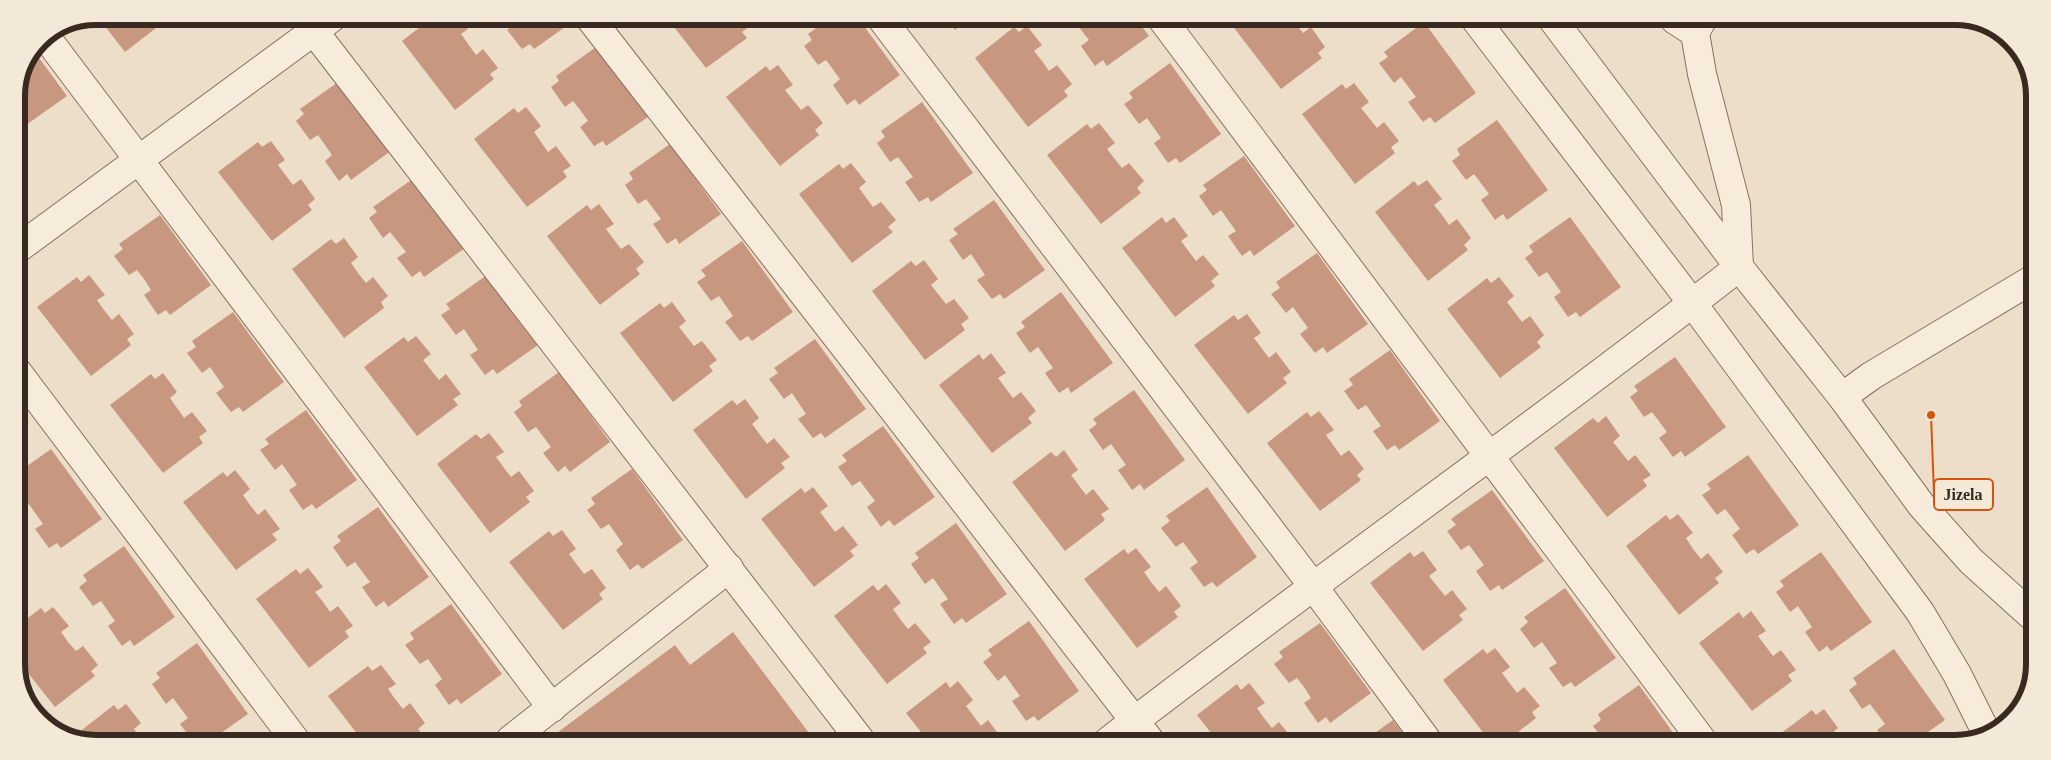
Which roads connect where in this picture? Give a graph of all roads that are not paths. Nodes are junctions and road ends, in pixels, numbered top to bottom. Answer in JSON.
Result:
{"nodes":[{"id":1,"x":313,"y":25,"type":"edge"},
{"id":2,"x":319,"y":25,"type":"edge"},
{"id":3,"x":595,"y":25,"type":"edge"},
{"id":4,"x":885,"y":25,"type":"edge"},
{"id":5,"x":1166,"y":25,"type":"edge"},
{"id":6,"x":1480,"y":25,"type":"edge"},
{"id":7,"x":1557,"y":25,"type":"edge"},
{"id":8,"x":1691,"y":25,"type":"edge"},
{"id":9,"x":50,"y":43,"type":"edge"},
{"id":10,"x":138,"y":160,"type":"junction"},
{"id":11,"x":25,"y":243,"type":"edge"},
{"id":12,"x":1739,"y":268,"type":"junction"},
{"id":13,"x":2026,"y":283,"type":"edge"},
{"id":14,"x":1692,"y":304,"type":"junction"},
{"id":15,"x":25,"y":382,"type":"edge"},
{"id":16,"x":1842,"y":397,"type":"junction"},
{"id":17,"x":1488,"y":457,"type":"junction"},
{"id":18,"x":729,"y":568,"type":"junction"},
{"id":19,"x":1313,"y":586,"type":"junction"},
{"id":20,"x":2026,"y":609,"type":"edge"},
{"id":21,"x":552,"y":708,"type":"junction"},
{"id":22,"x":1134,"y":720,"type":"junction"},
{"id":23,"x":1984,"y":729,"type":"edge"},
{"id":24,"x":291,"y":735,"type":"edge"},
{"id":25,"x":517,"y":735,"type":"edge"},
{"id":26,"x":857,"y":735,"type":"edge"},
{"id":27,"x":1115,"y":735,"type":"edge"},
{"id":28,"x":1145,"y":735,"type":"edge"},
{"id":29,"x":1424,"y":735,"type":"edge"},
{"id":30,"x":1698,"y":735,"type":"edge"}],
"edges":[{"from":1,"to":10,"type":"street"},
{"from":2,"to":18,"type":"street"},
{"from":3,"to":22,"type":"street"},
{"from":4,"to":19,"type":"street"},
{"from":5,"to":17,"type":"street"},
{"from":6,"to":14,"type":"street"},
{"from":7,"to":12,"type":"street"},
{"from":8,"to":12,"type":"street"},
{"from":9,"to":10,"type":"street"},
{"from":10,"to":11,"type":"street"},
{"from":10,"to":21,"type":"street"},
{"from":12,"to":14,"type":"street"},
{"from":12,"to":16,"type":"street"},
{"from":13,"to":16,"type":"street"},
{"from":14,"to":17,"type":"street"},
{"from":14,"to":23,"type":"street"},
{"from":15,"to":24,"type":"street"},
{"from":16,"to":20,"type":"street"},
{"from":17,"to":19,"type":"street"},
{"from":17,"to":30,"type":"street"},
{"from":18,"to":21,"type":"street"},
{"from":18,"to":26,"type":"street"},
{"from":19,"to":22,"type":"street"},
{"from":19,"to":29,"type":"street"},
{"from":21,"to":25,"type":"street"},
{"from":22,"to":27,"type":"street"},
{"from":22,"to":28,"type":"street"}]}
